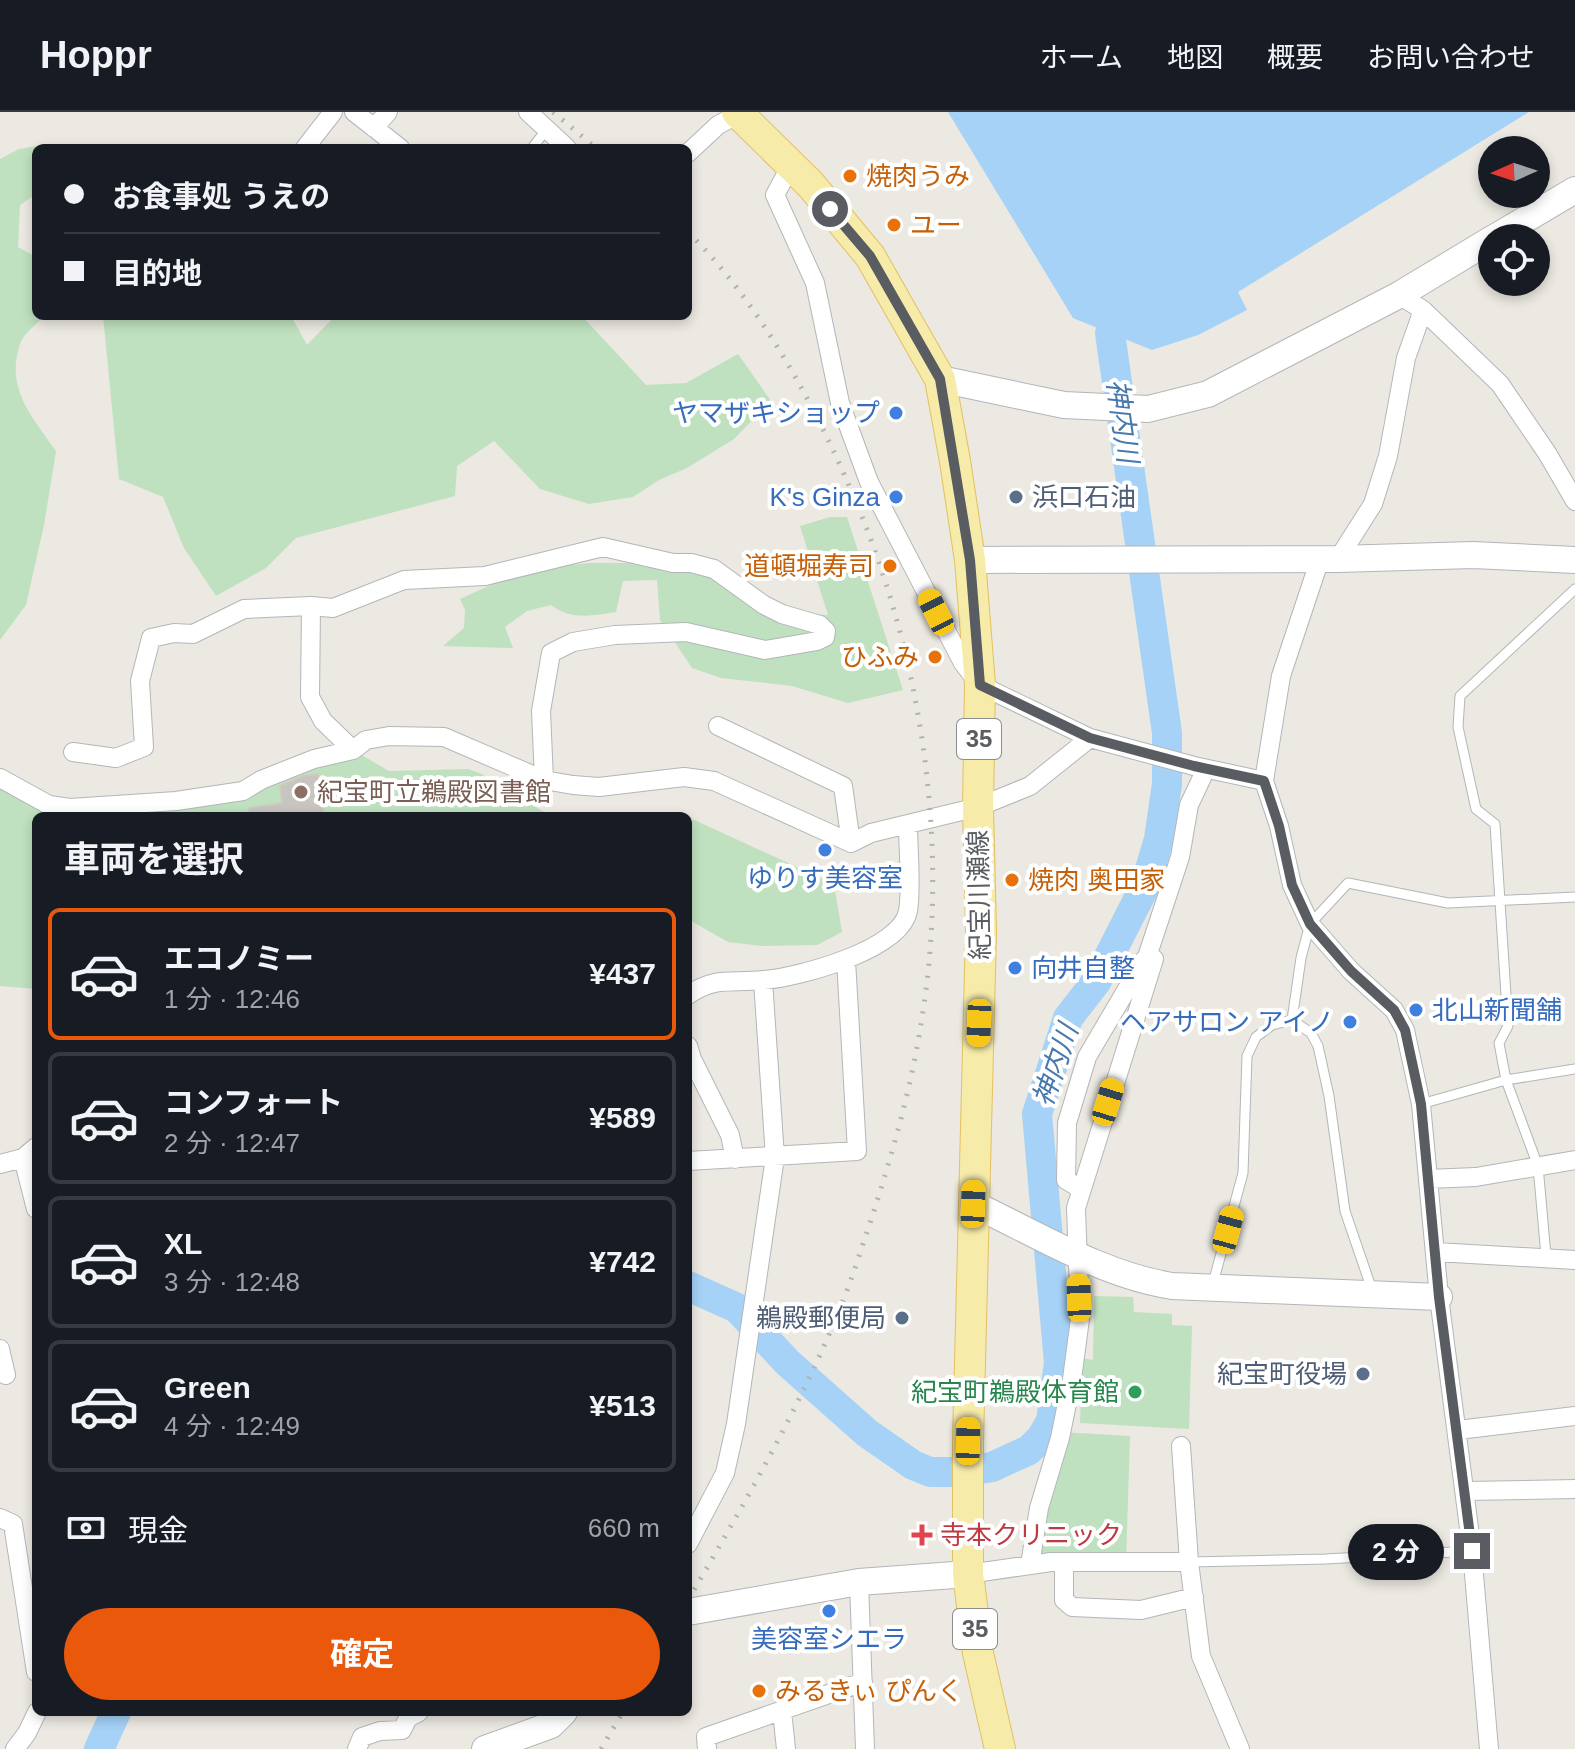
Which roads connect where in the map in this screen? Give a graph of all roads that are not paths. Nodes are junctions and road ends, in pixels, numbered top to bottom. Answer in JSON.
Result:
{"nodes":[{"id":1,"x":333,"y":112,"type":"edge"},
{"id":2,"x":354,"y":112,"type":"edge"},
{"id":3,"x":388,"y":112,"type":"edge"},
{"id":4,"x":528,"y":112,"type":"edge"},
{"id":5,"x":738,"y":113,"type":"edge"},
{"id":6,"x":374,"y":128,"type":"junction"},
{"id":7,"x":547,"y":129,"type":"junction"},
{"id":8,"x":308,"y":144,"type":"edge"},
{"id":9,"x":395,"y":144,"type":"edge"},
{"id":10,"x":535,"y":144,"type":"edge"},
{"id":11,"x":563,"y":144,"type":"edge"},
{"id":12,"x":692,"y":149,"type":"edge"},
{"id":13,"x":790,"y":167,"type":"junction"},
{"id":14,"x":1575,"y":190,"type":"edge"},
{"id":15,"x":1518,"y":224,"type":"edge"},
{"id":16,"x":1478,"y":248,"type":"edge"},
{"id":17,"x":1399,"y":295,"type":"junction"},
{"id":18,"x":1423,"y":310,"type":"junction"},
{"id":19,"x":940,"y":379,"type":"junction"},
{"id":20,"x":1575,"y":501,"type":"edge"},
{"id":21,"x":1329,"y":559,"type":"junction"},
{"id":22,"x":970,"y":560,"type":"junction"},
{"id":23,"x":1575,"y":560,"type":"edge"},
{"id":24,"x":1575,"y":589,"type":"edge"},
{"id":25,"x":311,"y":606,"type":"junction"},
{"id":26,"x":980,"y":685,"type":"junction"},
{"id":27,"x":718,"y":726,"type":"dead end"},
{"id":28,"x":1090,"y":738,"type":"junction"},
{"id":29,"x":353,"y":750,"type":"junction"},
{"id":30,"x":73,"y":752,"type":"dead end"},
{"id":31,"x":1200,"y":768,"type":"junction"},
{"id":32,"x":0,"y":778,"type":"edge"},
{"id":33,"x":544,"y":780,"type":"junction"},
{"id":34,"x":1264,"y":781,"type":"junction"},
{"id":35,"x":978,"y":807,"type":"junction"},
{"id":36,"x":908,"y":825,"type":"junction"},
{"id":37,"x":851,"y":843,"type":"junction"},
{"id":38,"x":1575,"y":897,"type":"edge"},
{"id":39,"x":1501,"y":898,"type":"junction"},
{"id":40,"x":1310,"y":924,"type":"junction"},
{"id":41,"x":1148,"y":954,"type":"junction"},
{"id":42,"x":846,"y":960,"type":"junction"},
{"id":43,"x":763,"y":981,"type":"junction"},
{"id":44,"x":692,"y":993,"type":"edge"},
{"id":45,"x":1292,"y":1020,"type":"junction"},
{"id":46,"x":692,"y":1059,"type":"edge"},
{"id":47,"x":1575,"y":1069,"type":"edge"},
{"id":48,"x":1506,"y":1080,"type":"junction"},
{"id":49,"x":1421,"y":1104,"type":"junction"},
{"id":50,"x":29,"y":1153,"type":"edge"},
{"id":51,"x":775,"y":1157,"type":"junction"},
{"id":52,"x":735,"y":1159,"type":"junction"},
{"id":53,"x":1575,"y":1160,"type":"edge"},
{"id":54,"x":692,"y":1161,"type":"edge"},
{"id":55,"x":0,"y":1164,"type":"edge"},
{"id":56,"x":1538,"y":1166,"type":"junction"},
{"id":57,"x":32,"y":1177,"type":"edge"},
{"id":58,"x":1428,"y":1179,"type":"junction"},
{"id":59,"x":1081,"y":1189,"type":"junction"},
{"id":60,"x":973,"y":1204,"type":"junction"},
{"id":61,"x":1436,"y":1252,"type":"junction"},
{"id":62,"x":1078,"y":1255,"type":"junction"},
{"id":63,"x":1546,"y":1256,"type":"junction"},
{"id":64,"x":1575,"y":1260,"type":"edge"},
{"id":65,"x":1212,"y":1287,"type":"junction"},
{"id":66,"x":1373,"y":1294,"type":"junction"},
{"id":67,"x":1439,"y":1297,"type":"junction"},
{"id":68,"x":0,"y":1349,"type":"edge"},
{"id":69,"x":6,"y":1375,"type":"dead end"},
{"id":70,"x":1575,"y":1416,"type":"edge"},
{"id":71,"x":1458,"y":1430,"type":"junction"},
{"id":72,"x":1181,"y":1446,"type":"dead end"},
{"id":73,"x":1575,"y":1489,"type":"edge"},
{"id":74,"x":1465,"y":1491,"type":"junction"},
{"id":75,"x":0,"y":1518,"type":"edge"},
{"id":76,"x":692,"y":1536,"type":"edge"},
{"id":77,"x":1472,"y":1551,"type":"junction"},
{"id":78,"x":1064,"y":1562,"type":"junction"},
{"id":79,"x":1189,"y":1562,"type":"junction"},
{"id":80,"x":1030,"y":1565,"type":"junction"},
{"id":81,"x":968,"y":1574,"type":"junction"},
{"id":82,"x":859,"y":1582,"type":"junction"},
{"id":83,"x":1194,"y":1597,"type":"junction"},
{"id":84,"x":692,"y":1611,"type":"edge"},
{"id":85,"x":32,"y":1646,"type":"edge"},
{"id":86,"x":863,"y":1682,"type":"junction"},
{"id":87,"x":782,"y":1711,"type":"junction"},
{"id":88,"x":35,"y":1716,"type":"edge"},
{"id":89,"x":412,"y":1716,"type":"edge"},
{"id":90,"x":560,"y":1716,"type":"edge"},
{"id":91,"x":15,"y":1749,"type":"edge"},
{"id":92,"x":357,"y":1749,"type":"edge"},
{"id":93,"x":485,"y":1749,"type":"edge"},
{"id":94,"x":707,"y":1749,"type":"edge"},
{"id":95,"x":786,"y":1749,"type":"edge"},
{"id":96,"x":865,"y":1749,"type":"edge"},
{"id":97,"x":1000,"y":1749,"type":"edge"},
{"id":98,"x":1240,"y":1749,"type":"edge"},
{"id":99,"x":1489,"y":1749,"type":"edge"}],
"edges":[{"from":1,"to":8,"type":"street"},
{"from":2,"to":6,"type":"street"},
{"from":3,"to":6,"type":"street"},
{"from":4,"to":7,"type":"street"},
{"from":5,"to":12,"type":"street"},
{"from":5,"to":13,"type":"main road","name":"紀宝川瀬線","number":"35"},
{"from":6,"to":9,"type":"street"},
{"from":7,"to":10,"type":"lane"},
{"from":7,"to":11,"type":"street"},
{"from":13,"to":19,"type":"main road","name":"紀宝川瀬線","number":"35"},
{"from":13,"to":26,"type":"street"},
{"from":14,"to":15,"type":"street"},
{"from":16,"to":17,"type":"street"},
{"from":17,"to":18,"type":"street"},
{"from":17,"to":19,"type":"street"},
{"from":18,"to":20,"type":"street"},
{"from":18,"to":21,"type":"street"},
{"from":19,"to":22,"type":"main road","name":"紀宝川瀬線","number":"35"},
{"from":21,"to":22,"type":"street"},
{"from":21,"to":23,"type":"street"},
{"from":21,"to":34,"type":"street"},
{"from":22,"to":26,"type":"main road","name":"紀宝川瀬線","number":"35"},
{"from":24,"to":39,"type":"lane"},
{"from":25,"to":29,"type":"street"},
{"from":25,"to":30,"type":"street"},
{"from":25,"to":33,"type":"street"},
{"from":26,"to":28,"type":"street"},
{"from":26,"to":35,"type":"main road","name":"紀宝川瀬線","number":"35"},
{"from":27,"to":37,"type":"street"},
{"from":28,"to":31,"type":"street"},
{"from":28,"to":35,"type":"street"},
{"from":29,"to":32,"type":"street"},
{"from":29,"to":33,"type":"street"},
{"from":31,"to":34,"type":"street"},
{"from":31,"to":41,"type":"street"},
{"from":33,"to":37,"type":"street"},
{"from":34,"to":40,"type":"street"},
{"from":35,"to":36,"type":"street"},
{"from":35,"to":60,"type":"main road","name":"紀宝川瀬線","number":"35"},
{"from":36,"to":37,"type":"street"},
{"from":36,"to":42,"type":"street"},
{"from":38,"to":39,"type":"lane"},
{"from":39,"to":40,"type":"lane"},
{"from":39,"to":48,"type":"lane"},
{"from":40,"to":45,"type":"lane"},
{"from":40,"to":49,"type":"street"},
{"from":41,"to":59,"type":"street"},
{"from":41,"to":59,"type":"street"},
{"from":42,"to":43,"type":"street"},
{"from":42,"to":51,"type":"street"},
{"from":43,"to":44,"type":"street"},
{"from":43,"to":51,"type":"street"},
{"from":45,"to":65,"type":"lane"},
{"from":45,"to":66,"type":"lane"},
{"from":46,"to":52,"type":"street"},
{"from":47,"to":48,"type":"lane"},
{"from":48,"to":49,"type":"lane"},
{"from":48,"to":56,"type":"lane"},
{"from":49,"to":58,"type":"street"},
{"from":50,"to":55,"type":"street"},
{"from":50,"to":57,"type":"street"},
{"from":51,"to":52,"type":"street"},
{"from":51,"to":76,"type":"street"},
{"from":52,"to":54,"type":"street"},
{"from":53,"to":56,"type":"street"},
{"from":56,"to":58,"type":"street"},
{"from":56,"to":63,"type":"lane"},
{"from":58,"to":61,"type":"street"},
{"from":59,"to":62,"type":"street"},
{"from":60,"to":62,"type":"street"},
{"from":60,"to":81,"type":"main road","name":"紀宝川瀬線","number":"35"},
{"from":61,"to":63,"type":"street"},
{"from":61,"to":67,"type":"street"},
{"from":62,"to":65,"type":"street"},
{"from":62,"to":80,"type":"street"},
{"from":63,"to":64,"type":"street"},
{"from":65,"to":66,"type":"street"},
{"from":66,"to":67,"type":"street"},
{"from":67,"to":71,"type":"street"},
{"from":68,"to":69,"type":"street"},
{"from":70,"to":71,"type":"street"},
{"from":71,"to":74,"type":"street"},
{"from":72,"to":79,"type":"street"},
{"from":73,"to":74,"type":"street"},
{"from":74,"to":77,"type":"street"},
{"from":75,"to":85,"type":"street"},
{"from":77,"to":79,"type":"lane"},
{"from":77,"to":99,"type":"street"},
{"from":78,"to":79,"type":"street"},
{"from":78,"to":80,"type":"street"},
{"from":78,"to":83,"type":"street"},
{"from":79,"to":83,"type":"street"},
{"from":80,"to":81,"type":"street"},
{"from":81,"to":82,"type":"street"},
{"from":81,"to":97,"type":"main road","name":"紀宝川瀬線","number":"35"},
{"from":82,"to":84,"type":"street"},
{"from":82,"to":86,"type":"street"},
{"from":83,"to":98,"type":"street"},
{"from":86,"to":87,"type":"street"},
{"from":86,"to":96,"type":"street"},
{"from":87,"to":94,"type":"street"},
{"from":87,"to":95,"type":"street"},
{"from":88,"to":91,"type":"street"},
{"from":89,"to":92,"type":"street"},
{"from":90,"to":93,"type":"street"}]}
